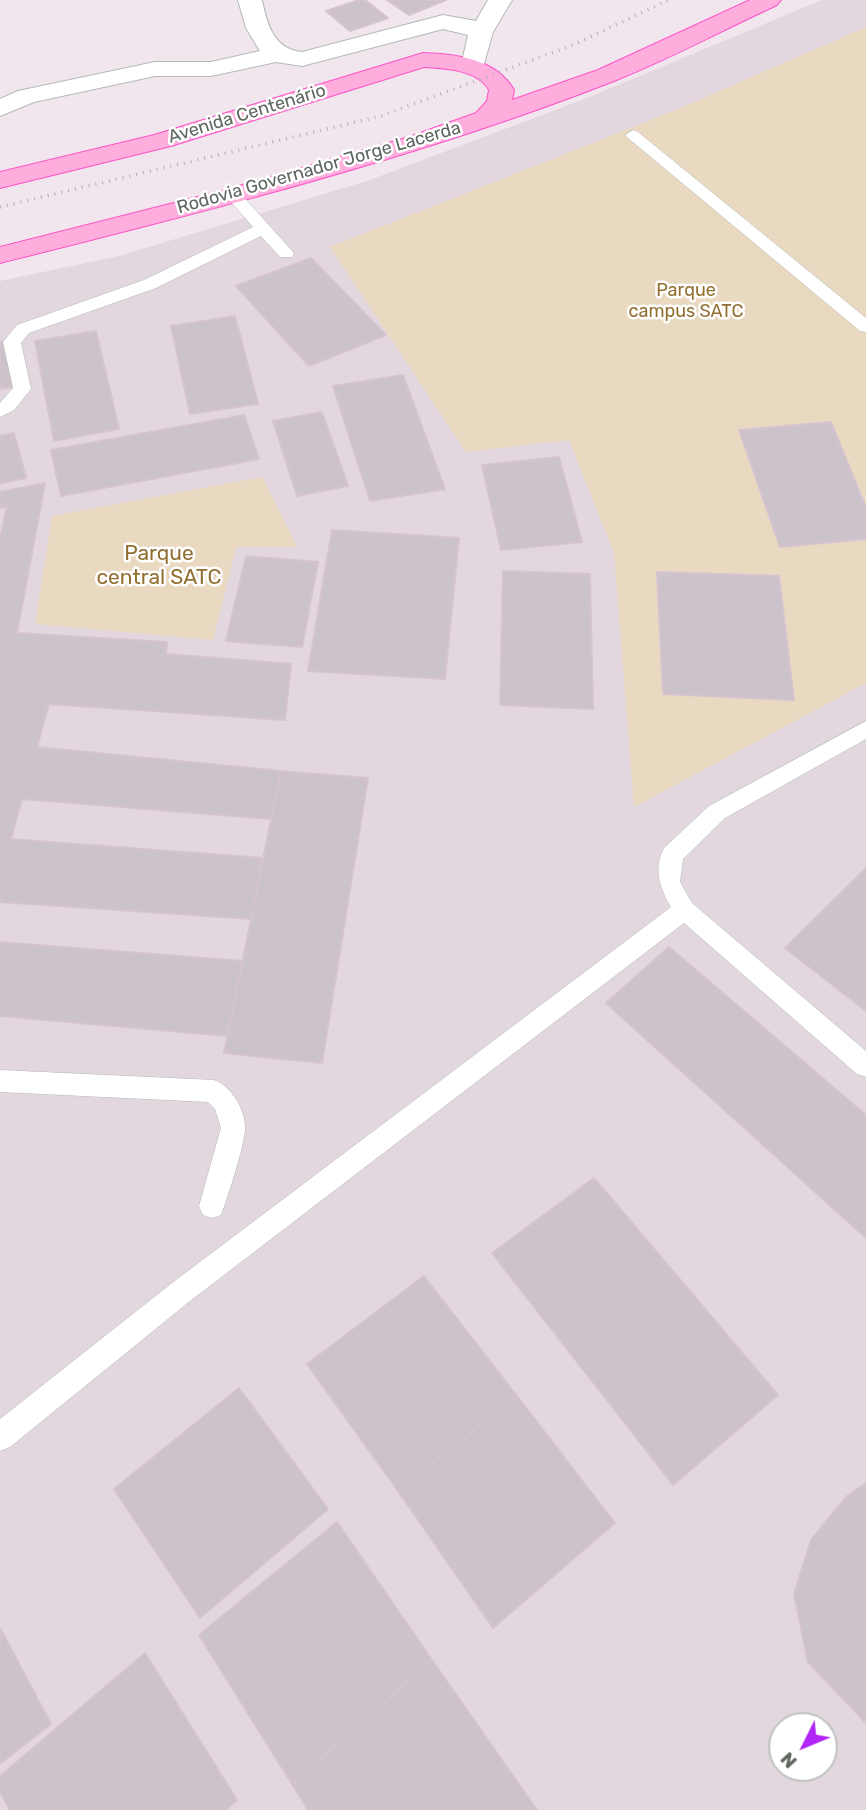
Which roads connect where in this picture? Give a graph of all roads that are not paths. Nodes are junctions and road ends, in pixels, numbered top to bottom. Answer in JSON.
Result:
{"nodes":[{"id":1,"x":250,"y":0,"type":"edge"},
{"id":2,"x":500,"y":0,"type":"edge"},
{"id":3,"x":769,"y":0,"type":"edge"},
{"id":4,"x":481,"y":32,"type":"junction"},
{"id":5,"x":669,"y":46,"type":"junction"},
{"id":6,"x":278,"y":54,"type":"junction"},
{"id":7,"x":482,"y":71,"type":"junction"},
{"id":8,"x":0,"y":108,"type":"edge"},
{"id":9,"x":486,"y":117,"type":"junction"},
{"id":10,"x":633,"y":135,"type":"dead end"},
{"id":11,"x":0,"y":180,"type":"edge"},
{"id":12,"x":234,"y":196,"type":"junction"},
{"id":13,"x":262,"y":229,"type":"junction"},
{"id":14,"x":286,"y":254,"type":"dead end"},
{"id":15,"x":0,"y":255,"type":"edge"},
{"id":16,"x":866,"y":327,"type":"edge"},
{"id":17,"x":0,"y":411,"type":"edge"},
{"id":18,"x":866,"y":729,"type":"edge"},
{"id":19,"x":684,"y":911,"type":"junction"},
{"id":20,"x":866,"y":1066,"type":"edge"},
{"id":21,"x":0,"y":1081,"type":"edge"},
{"id":22,"x":212,"y":1206,"type":"dead end"},
{"id":23,"x":0,"y":1437,"type":"edge"}],
"edges":[{"from":1,"to":6,"type":"street"},
{"from":2,"to":4,"type":"street"},
{"from":3,"to":5,"type":"main road","name":"Rodovia Governador Jorge Lacerda"},
{"from":4,"to":6,"type":"street"},
{"from":4,"to":7,"type":"street"},
{"from":5,"to":7,"type":"main road","name":"Rodovia Governador Jorge Lacerda"},
{"from":5,"to":9,"type":"main road","name":"Rodovia Governador Jorge Lacerda"},
{"from":6,"to":8,"type":"street"},
{"from":7,"to":9,"type":"main road"},
{"from":7,"to":11,"type":"main road","name":"Avenida Centenário"},
{"from":9,"to":12,"type":"main road","name":"Rodovia Governador Jorge Lacerda"},
{"from":10,"to":16,"type":"lane"},
{"from":12,"to":13,"type":"lane"},
{"from":12,"to":15,"type":"main road","name":"Rodovia Governador Jorge Lacerda"},
{"from":13,"to":14,"type":"lane"},
{"from":13,"to":17,"type":"lane"},
{"from":18,"to":19,"type":"lane"},
{"from":19,"to":20,"type":"lane"},
{"from":19,"to":23,"type":"lane"},
{"from":21,"to":22,"type":"lane"}]}
